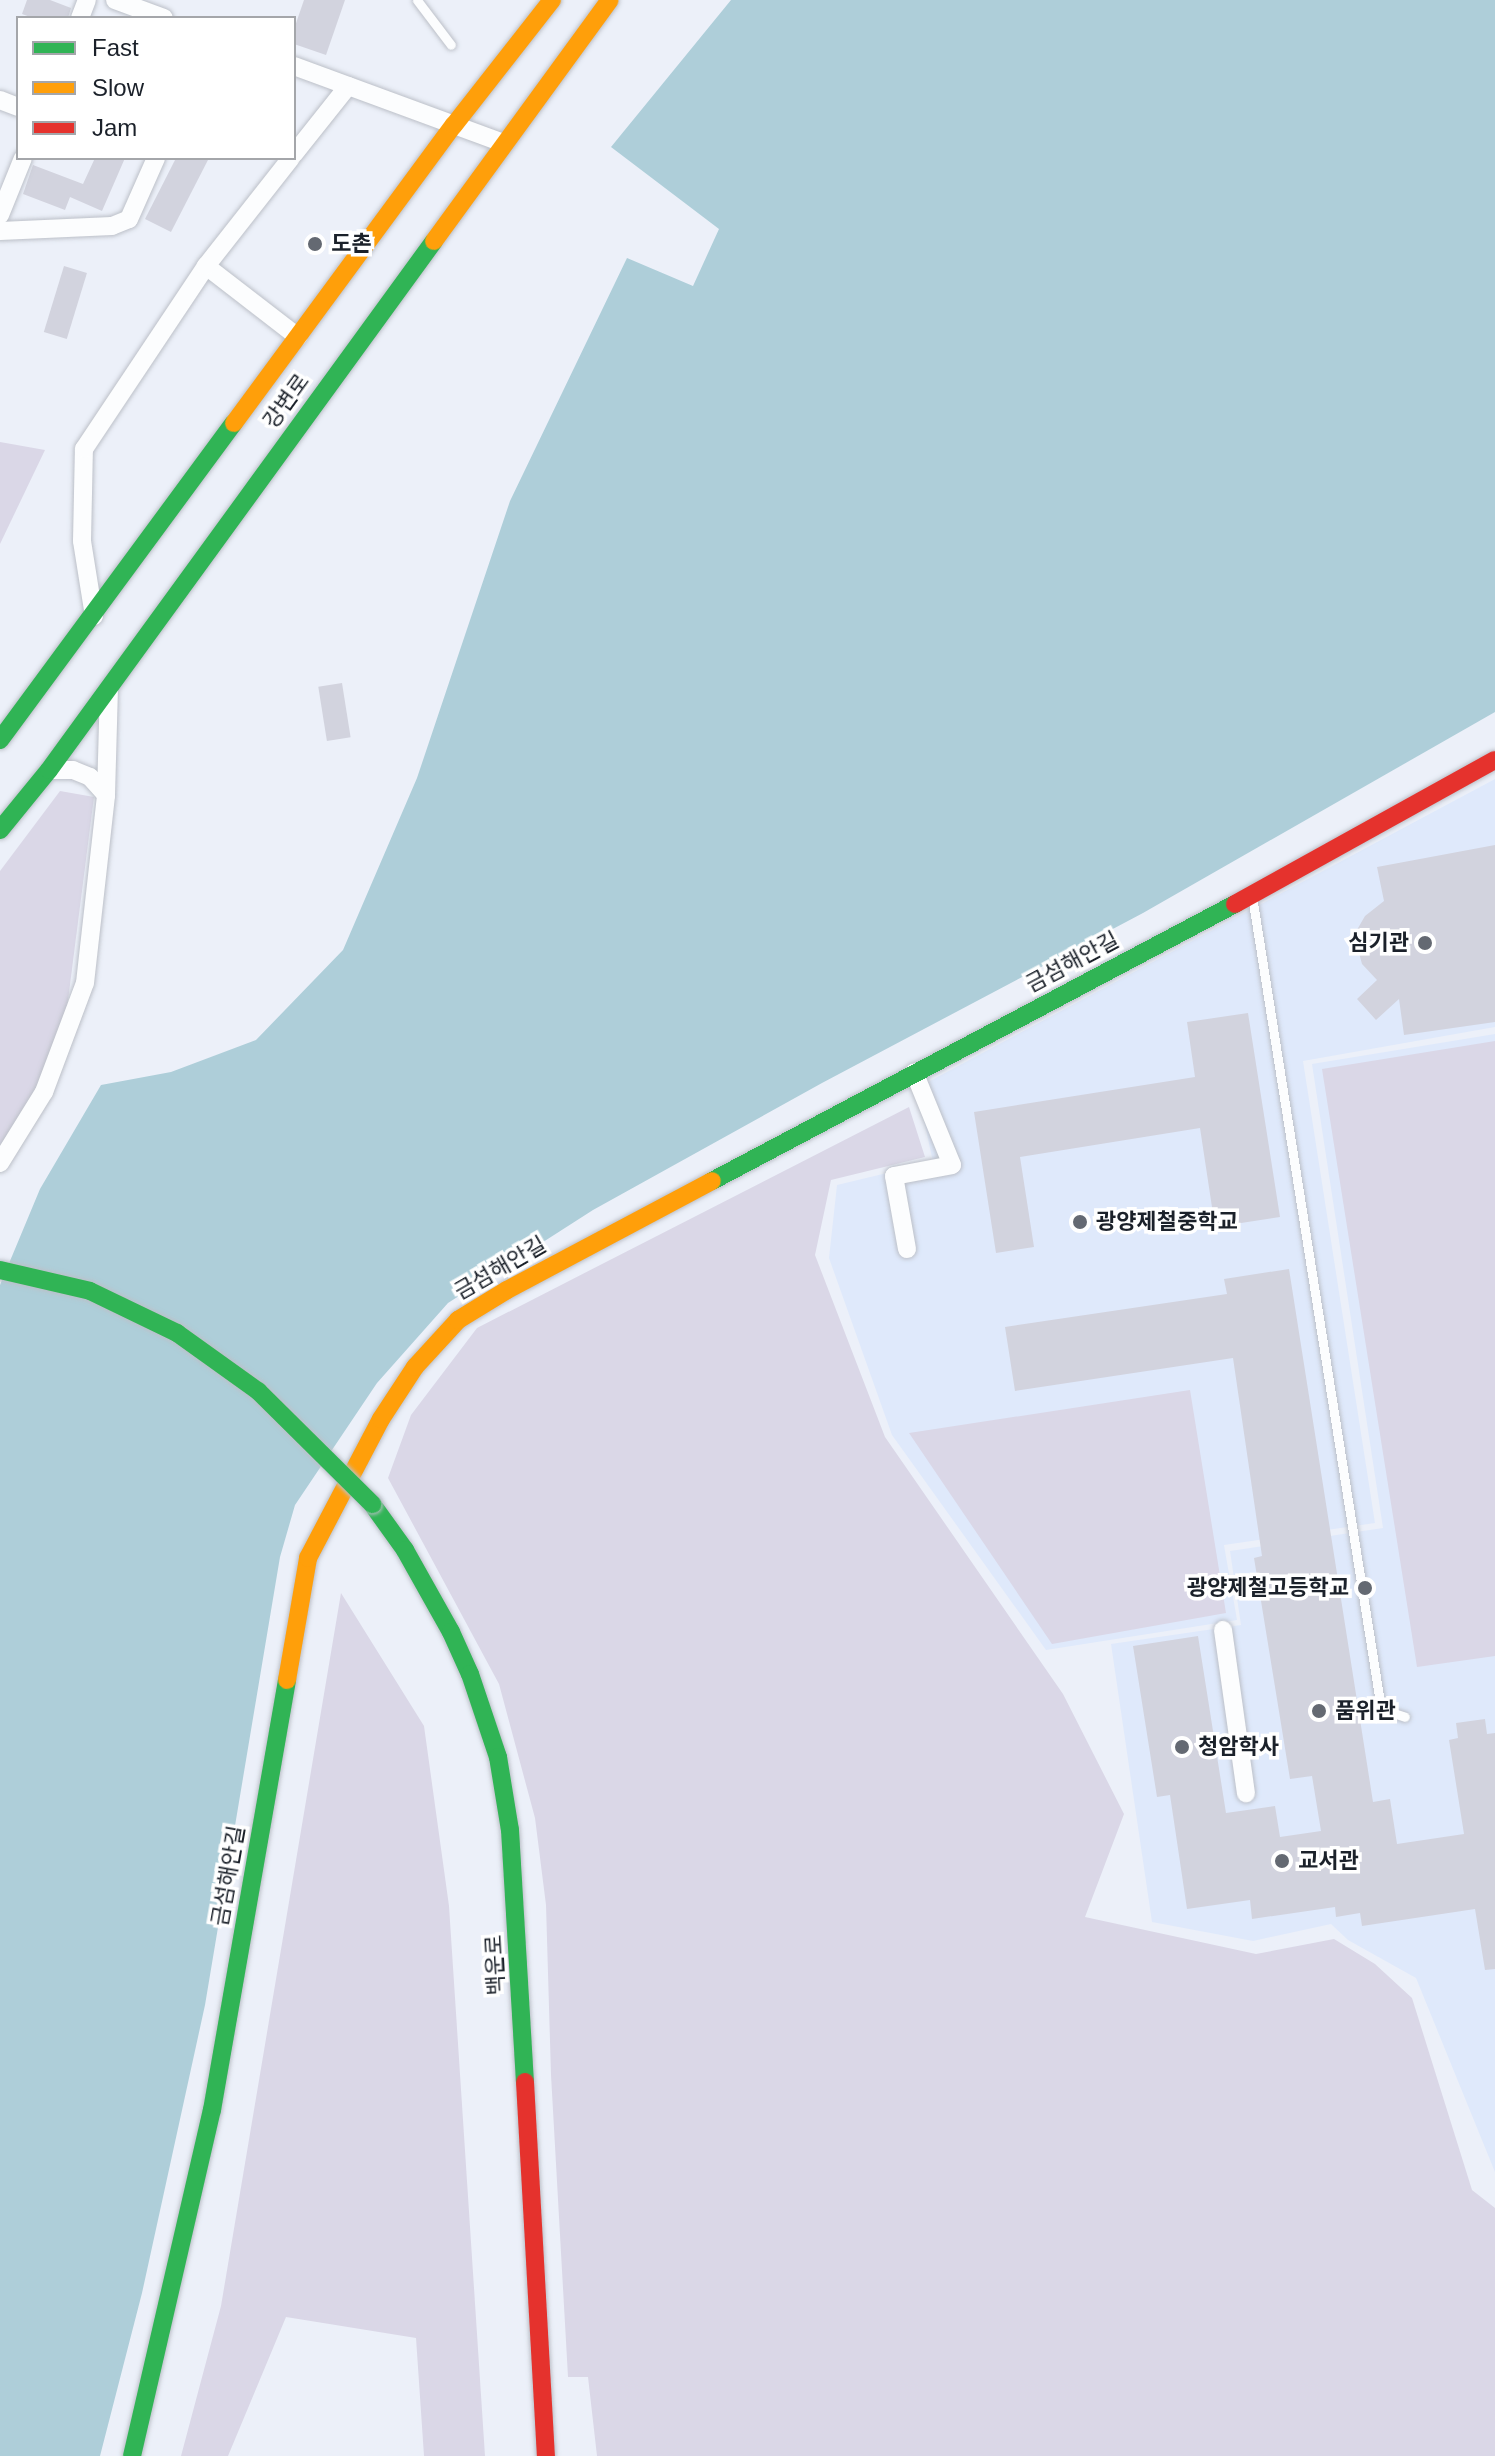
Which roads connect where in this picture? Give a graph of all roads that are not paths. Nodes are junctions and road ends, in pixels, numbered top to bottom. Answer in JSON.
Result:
{"nodes":[{"id":1,"x":115,"y":0,"type":"edge"},
{"id":2,"x":417,"y":0,"type":"edge"},
{"id":3,"x":552,"y":0,"type":"edge"},
{"id":4,"x":610,"y":0,"type":"edge"},
{"id":5,"x":159,"y":16,"type":"edge"},
{"id":6,"x":451,"y":45,"type":"dead end"},
{"id":7,"x":296,"y":67,"type":"edge"},
{"id":8,"x":348,"y":86,"type":"junction"},
{"id":9,"x":454,"y":125,"type":"junction"},
{"id":10,"x":503,"y":143,"type":"junction"},
{"id":11,"x":296,"y":152,"type":"edge"},
{"id":12,"x":22,"y":160,"type":"edge"},
{"id":13,"x":155,"y":160,"type":"edge"},
{"id":14,"x":290,"y":160,"type":"edge"},
{"id":15,"x":0,"y":215,"type":"edge"},
{"id":16,"x":0,"y":231,"type":"edge"},
{"id":17,"x":206,"y":266,"type":"junction"},
{"id":18,"x":298,"y":337,"type":"junction"},
{"id":19,"x":94,"y":616,"type":"junction"},
{"id":20,"x":109,"y":686,"type":"junction"},
{"id":21,"x":0,"y":740,"type":"edge"},
{"id":22,"x":1495,"y":760,"type":"edge"},
{"id":23,"x":49,"y":770,"type":"junction"},
{"id":24,"x":106,"y":795,"type":"junction"},
{"id":25,"x":0,"y":830,"type":"edge"},
{"id":26,"x":1252,"y":895,"type":"junction"},
{"id":27,"x":914,"y":1072,"type":"junction"},
{"id":28,"x":0,"y":1163,"type":"edge"},
{"id":29,"x":907,"y":1249,"type":"dead end"},
{"id":30,"x":0,"y":1270,"type":"edge"},
{"id":31,"x":1223,"y":1630,"type":"dead end"},
{"id":32,"x":1405,"y":1717,"type":"dead end"},
{"id":33,"x":1246,"y":1793,"type":"dead end"},
{"id":34,"x":132,"y":2456,"type":"edge"},
{"id":35,"x":546,"y":2456,"type":"edge"}],
"edges":[{"from":1,"to":5,"type":"street"},
{"from":2,"to":6,"type":"lane"},
{"from":3,"to":9,"type":"main road","name":"강변로"},
{"from":4,"to":10,"type":"main road","name":"강변로"},
{"from":7,"to":8,"type":"street"},
{"from":8,"to":9,"type":"street"},
{"from":8,"to":11,"type":"street"},
{"from":9,"to":10,"type":"street"},
{"from":9,"to":18,"type":"main road","name":"강변로"},
{"from":10,"to":20,"type":"main road","name":"강변로"},
{"from":12,"to":15,"type":"street"},
{"from":13,"to":16,"type":"street"},
{"from":14,"to":17,"type":"street"},
{"from":17,"to":18,"type":"street"},
{"from":17,"to":19,"type":"street"},
{"from":18,"to":19,"type":"main road","name":"강변로"},
{"from":19,"to":21,"type":"main road","name":"강변로"},
{"from":20,"to":23,"type":"main road","name":"강변로"},
{"from":20,"to":24,"type":"street"},
{"from":22,"to":26,"type":"main road","name":"금섬해안길"},
{"from":23,"to":24,"type":"street"},
{"from":23,"to":25,"type":"main road","name":"강변로"},
{"from":24,"to":28,"type":"street"},
{"from":26,"to":27,"type":"main road","name":"금섬해안길"},
{"from":26,"to":32,"type":"lane"},
{"from":27,"to":29,"type":"street"},
{"from":27,"to":34,"type":"main road","name":"금섬해안길"},
{"from":30,"to":35,"type":"main road","name":"백운로","bridge":true},
{"from":31,"to":33,"type":"street"}]}
